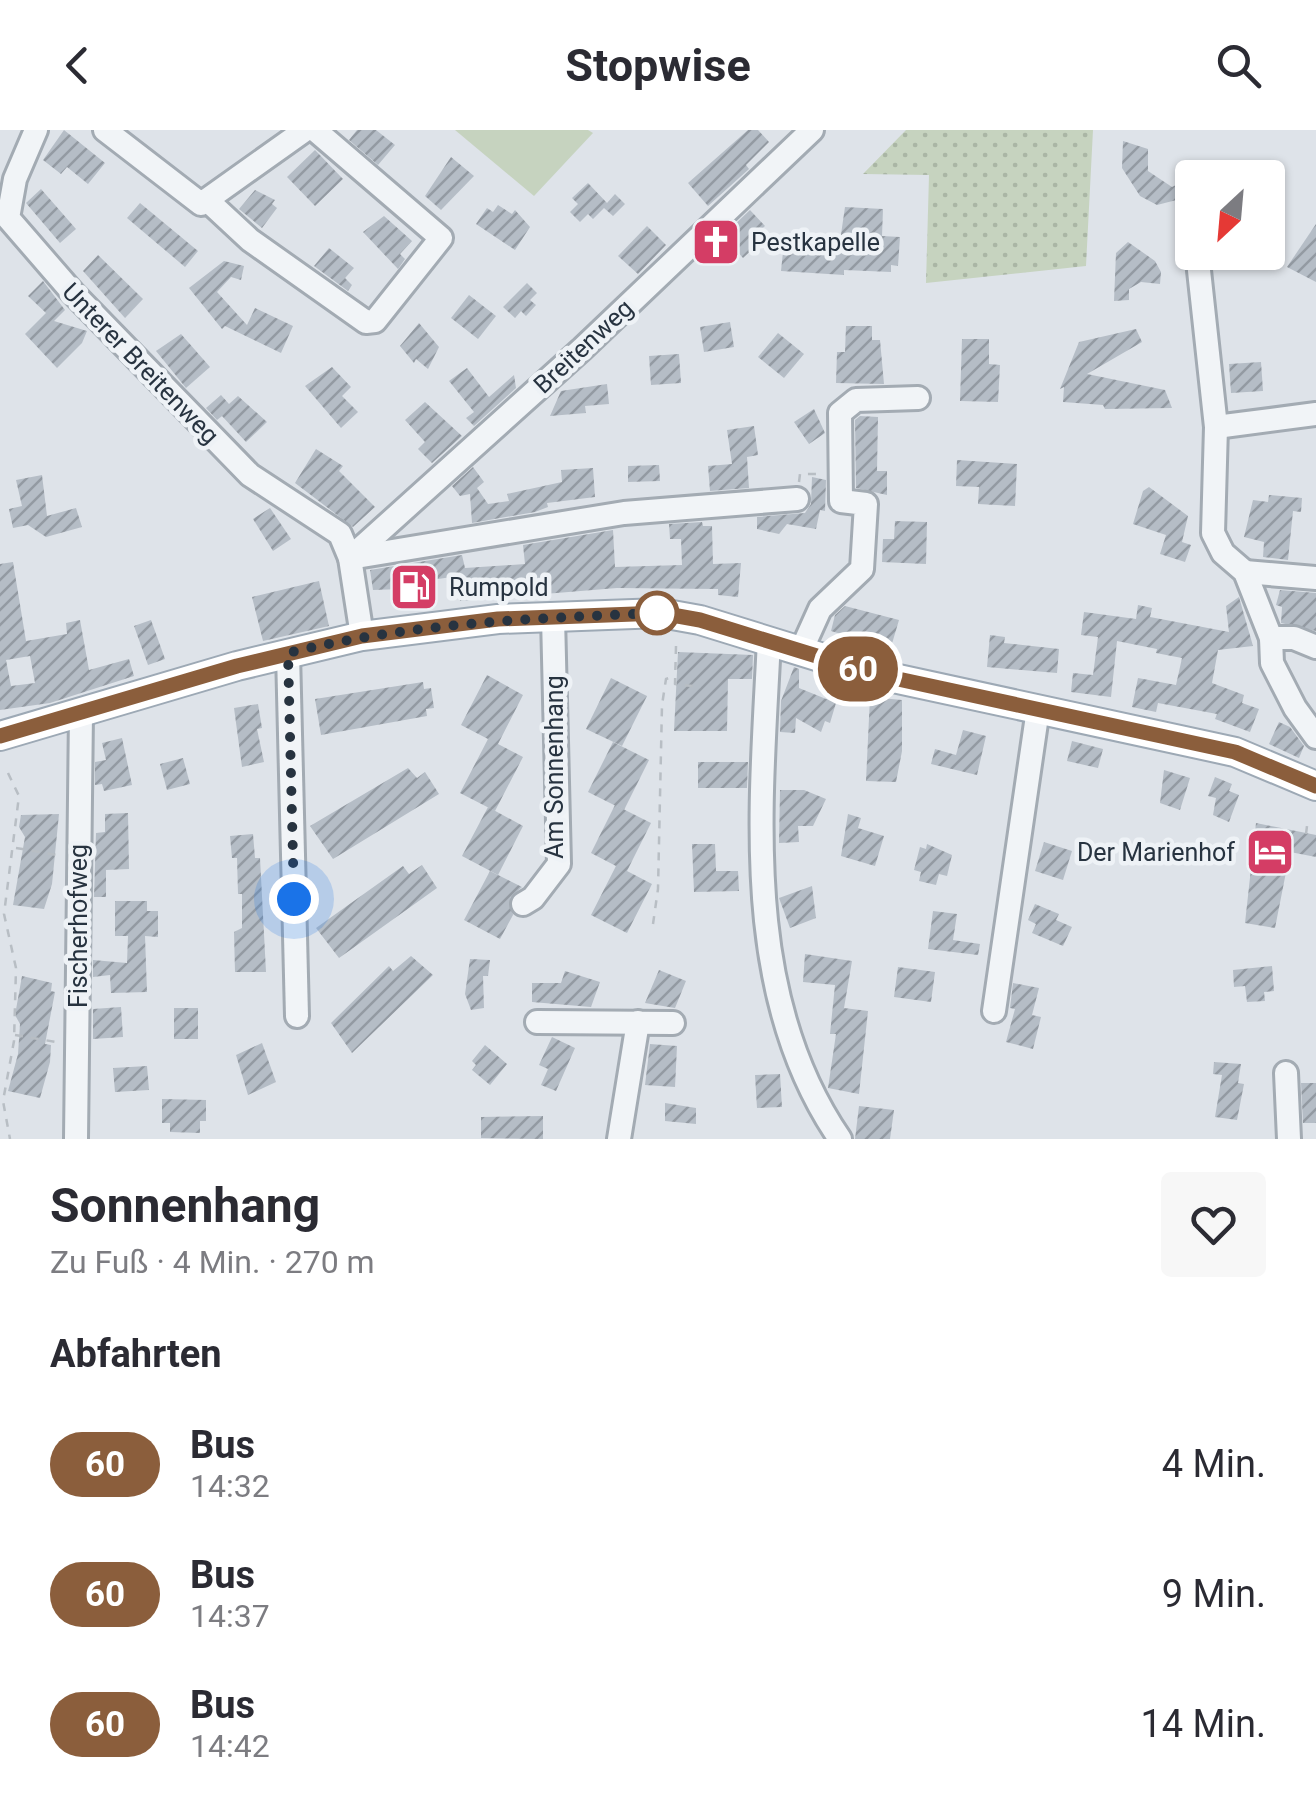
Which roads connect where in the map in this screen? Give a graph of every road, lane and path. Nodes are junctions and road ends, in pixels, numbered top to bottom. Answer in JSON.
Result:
{"nodes":[{"id":1,"x":36,"y":130,"type":"edge"},
{"id":2,"x":105,"y":130,"type":"edge"},
{"id":3,"x":305,"y":130,"type":"edge"},
{"id":4,"x":315,"y":130,"type":"edge"},
{"id":5,"x":812,"y":130,"type":"edge"},
{"id":6,"x":206,"y":200,"type":"junction"},
{"id":7,"x":1199,"y":270,"type":"edge"},
{"id":8,"x":918,"y":398,"type":"dead end"},
{"id":9,"x":1316,"y":414,"type":"edge"},
{"id":10,"x":1216,"y":426,"type":"junction"},
{"id":11,"x":841,"y":473,"type":"junction"},
{"id":12,"x":797,"y":498,"type":"joint"},
{"id":13,"x":350,"y":558,"type":"junction"},
{"id":14,"x":1245,"y":572,"type":"junction"},
{"id":15,"x":1316,"y":578,"type":"edge"},
{"id":16,"x":553,"y":617,"type":"junction"},
{"id":17,"x":362,"y":636,"type":"junction"},
{"id":18,"x":1271,"y":638,"type":"junction"},
{"id":19,"x":770,"y":640,"type":"junction"},
{"id":20,"x":676,"y":646,"type":"dead end"},
{"id":21,"x":1316,"y":648,"type":"edge"},
{"id":22,"x":801,"y":650,"type":"junction"},
{"id":23,"x":288,"y":653,"type":"junction"},
{"id":24,"x":675,"y":676,"type":"junction"},
{"id":25,"x":701,"y":687,"type":"dead end"},
{"id":26,"x":1038,"y":709,"type":"junction"},
{"id":27,"x":81,"y":713,"type":"junction"},
{"id":28,"x":0,"y":736,"type":"edge"},
{"id":29,"x":1316,"y":736,"type":"edge"},
{"id":30,"x":8,"y":773,"type":"dead end"},
{"id":31,"x":1316,"y":786,"type":"edge"},
{"id":32,"x":1307,"y":826,"type":"dead end"},
{"id":33,"x":1306,"y":834,"type":"dead end"},
{"id":34,"x":16,"y":848,"type":"junction"},
{"id":35,"x":78,"y":858,"type":"junction"},
{"id":36,"x":522,"y":904,"type":"dead end"},
{"id":37,"x":652,"y":924,"type":"dead end"},
{"id":38,"x":994,"y":1010,"type":"dead end"},
{"id":39,"x":297,"y":1016,"type":"dead end"},
{"id":40,"x":537,"y":1022,"type":"dead end"},
{"id":41,"x":638,"y":1022,"type":"junction"},
{"id":42,"x":673,"y":1024,"type":"dead end"},
{"id":43,"x":14,"y":1034,"type":"junction"},
{"id":44,"x":77,"y":1046,"type":"junction"},
{"id":45,"x":1286,"y":1073,"type":"dead end"},
{"id":46,"x":4,"y":1139,"type":"edge"},
{"id":47,"x":10,"y":1139,"type":"edge"},
{"id":48,"x":76,"y":1139,"type":"edge"},
{"id":49,"x":619,"y":1139,"type":"edge"},
{"id":50,"x":840,"y":1139,"type":"edge"},
{"id":51,"x":1288,"y":1139,"type":"edge"}],
"edges":[{"from":1,"to":13,"type":"street","name":"Unterer Breitenweg"},
{"from":2,"to":6,"type":"street"},
{"from":3,"to":6,"type":"street"},
{"from":4,"to":6,"type":"street"},
{"from":5,"to":13,"type":"street","name":"Breitenweg"},
{"from":7,"to":10,"type":"street"},
{"from":8,"to":11,"type":"street"},
{"from":9,"to":10,"type":"street"},
{"from":10,"to":14,"type":"street"},
{"from":11,"to":12,"type":"path"},
{"from":11,"to":22,"type":"street"},
{"from":12,"to":13,"type":"street"},
{"from":13,"to":17,"type":"street"},
{"from":14,"to":15,"type":"street"},
{"from":14,"to":18,"type":"street"},
{"from":16,"to":17,"type":"main road"},
{"from":16,"to":19,"type":"main road"},
{"from":16,"to":36,"type":"street","name":"Am Sonnenhang"},
{"from":17,"to":23,"type":"main road"},
{"from":18,"to":21,"type":"street"},
{"from":18,"to":29,"type":"street"},
{"from":19,"to":22,"type":"main road"},
{"from":19,"to":50,"type":"street"},
{"from":20,"to":24,"type":"path"},
{"from":22,"to":26,"type":"main road"},
{"from":23,"to":27,"type":"main road"},
{"from":23,"to":39,"type":"street"},
{"from":24,"to":25,"type":"path"},
{"from":24,"to":37,"type":"path"},
{"from":26,"to":31,"type":"main road"},
{"from":26,"to":38,"type":"street"},
{"from":27,"to":28,"type":"main road"},
{"from":27,"to":35,"type":"street","name":"Fischerhofweg"},
{"from":30,"to":34,"type":"path"},
{"from":32,"to":33,"type":"path"},
{"from":34,"to":35,"type":"path"},
{"from":34,"to":43,"type":"path"},
{"from":35,"to":44,"type":"street","name":"Fischerhofweg"},
{"from":40,"to":41,"type":"street"},
{"from":41,"to":42,"type":"street"},
{"from":41,"to":49,"type":"street"},
{"from":43,"to":44,"type":"path"},
{"from":43,"to":47,"type":"path"},
{"from":44,"to":48,"type":"street","name":"Fischerhofweg"},
{"from":45,"to":51,"type":"street"},
{"from":46,"to":47,"type":"path"}]}
